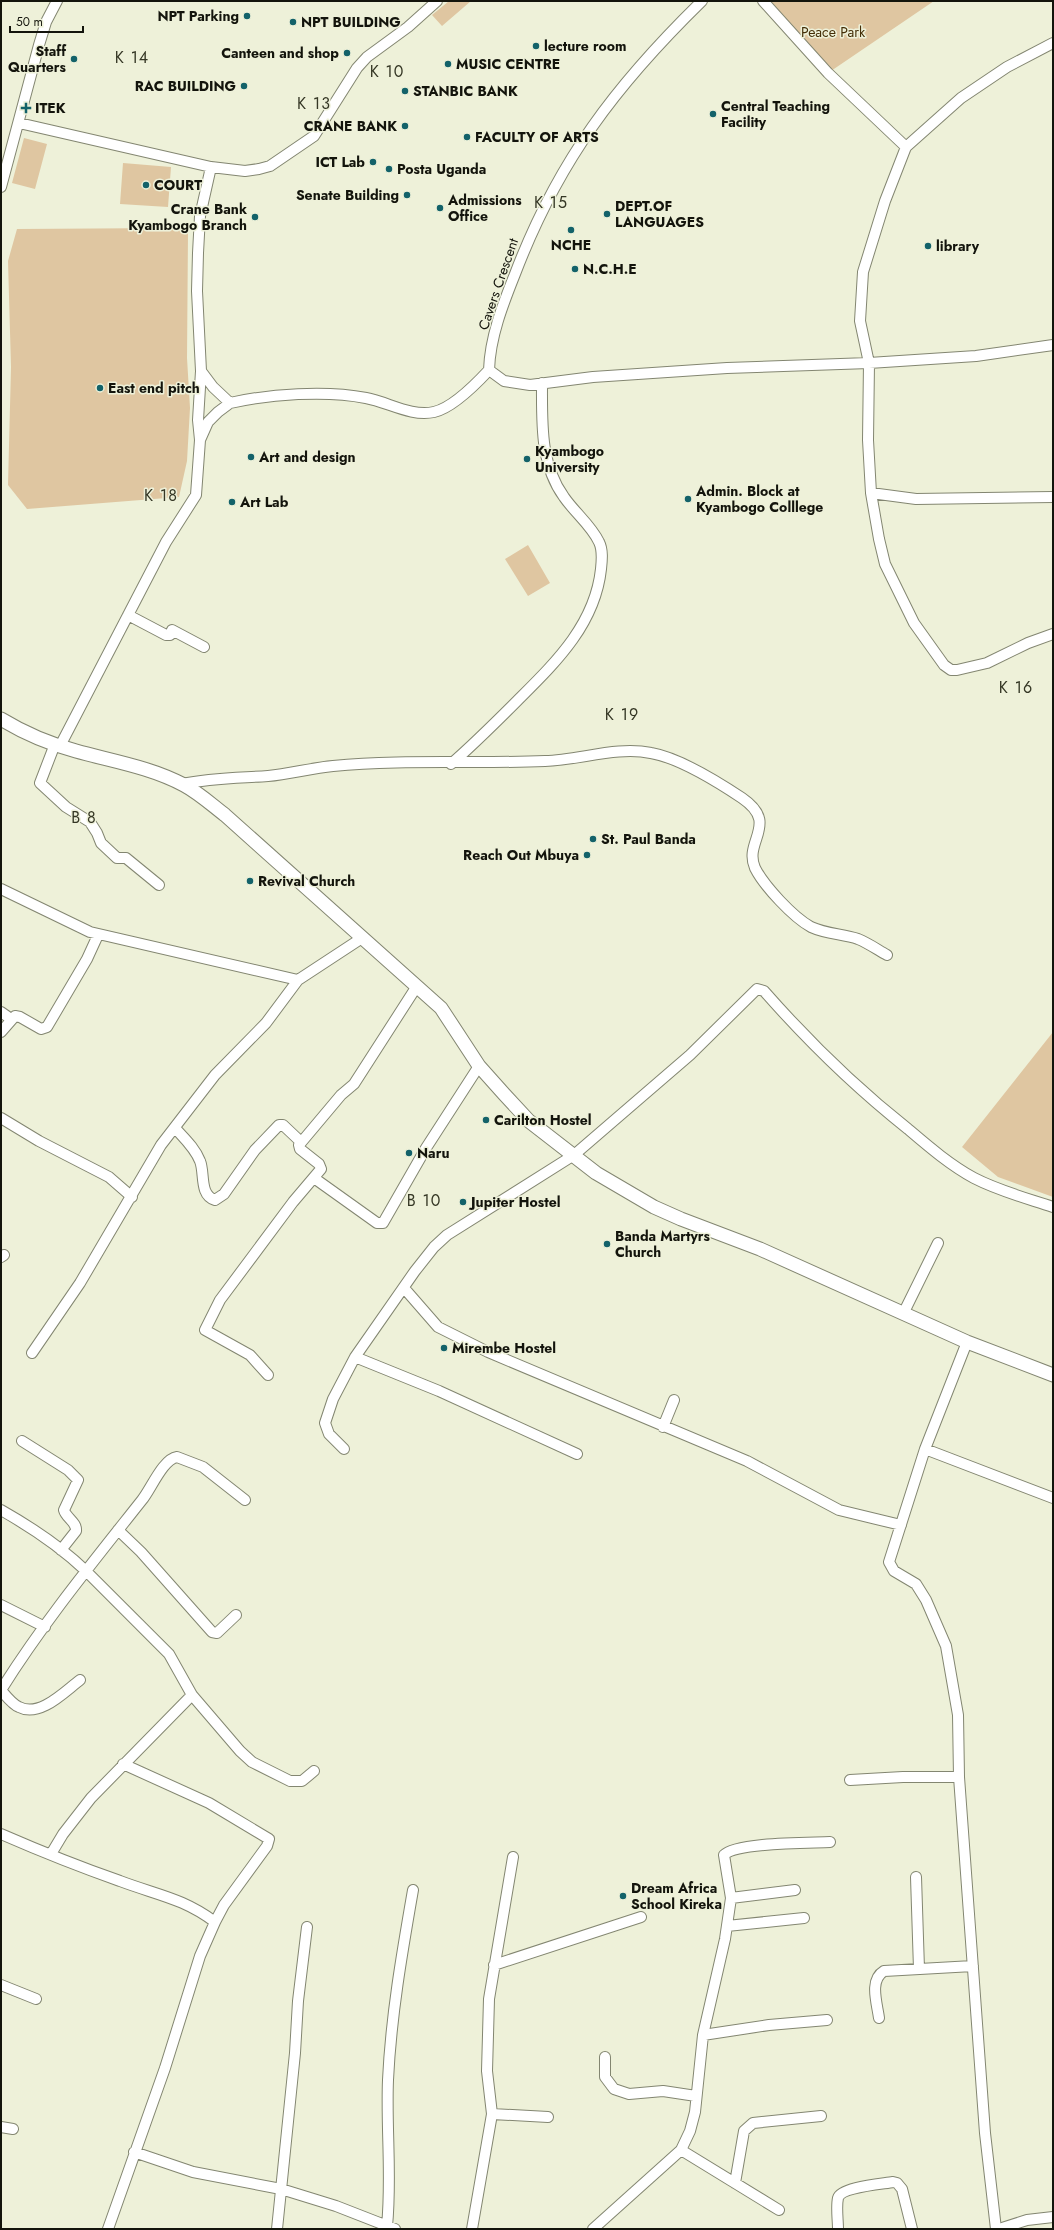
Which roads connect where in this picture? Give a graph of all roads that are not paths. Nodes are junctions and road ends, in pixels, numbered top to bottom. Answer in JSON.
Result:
{"nodes":[{"id":1,"x":57,"y":1,"type":"edge"},
{"id":2,"x":437,"y":1,"type":"edge"},
{"id":3,"x":702,"y":1,"type":"edge"},
{"id":4,"x":763,"y":1,"type":"edge"},
{"id":5,"x":1053,"y":43,"type":"edge"},
{"id":6,"x":19,"y":123,"type":"junction"},
{"id":7,"x":906,"y":147,"type":"junction"},
{"id":8,"x":211,"y":167,"type":"junction"},
{"id":9,"x":1,"y":187,"type":"edge"},
{"id":10,"x":1053,"y":345,"type":"edge"},
{"id":11,"x":869,"y":363,"type":"junction"},
{"id":12,"x":489,"y":370,"type":"junction"},
{"id":13,"x":200,"y":371,"type":"junction"},
{"id":14,"x":542,"y":383,"type":"junction"},
{"id":15,"x":230,"y":403,"type":"junction"},
{"id":16,"x":200,"y":440,"type":"junction"},
{"id":17,"x":871,"y":493,"type":"junction"},
{"id":18,"x":1053,"y":497,"type":"edge"},
{"id":19,"x":128,"y":615,"type":"junction"},
{"id":20,"x":1053,"y":634,"type":"edge"},
{"id":21,"x":204,"y":647,"type":"dead end"},
{"id":22,"x":1,"y":718,"type":"edge"},
{"id":23,"x":58,"y":745,"type":"junction"},
{"id":24,"x":451,"y":764,"type":"junction"},
{"id":25,"x":182,"y":784,"type":"junction"},
{"id":26,"x":159,"y":885,"type":"dead end"},
{"id":27,"x":1,"y":889,"type":"edge"},
{"id":28,"x":98,"y":934,"type":"junction"},
{"id":29,"x":362,"y":938,"type":"junction"},
{"id":30,"x":887,"y":955,"type":"dead end"},
{"id":31,"x":298,"y":980,"type":"junction"},
{"id":32,"x":417,"y":986,"type":"junction"},
{"id":33,"x":1,"y":1012,"type":"edge"},
{"id":34,"x":11,"y":1019,"type":"junction"},
{"id":35,"x":1,"y":1032,"type":"edge"},
{"id":36,"x":479,"y":1066,"type":"junction"},
{"id":37,"x":1,"y":1118,"type":"edge"},
{"id":38,"x":175,"y":1128,"type":"junction"},
{"id":39,"x":301,"y":1142,"type":"junction"},
{"id":40,"x":574,"y":1155,"type":"junction"},
{"id":41,"x":314,"y":1178,"type":"junction"},
{"id":42,"x":132,"y":1197,"type":"junction"},
{"id":43,"x":1053,"y":1207,"type":"edge"},
{"id":44,"x":938,"y":1243,"type":"dead end"},
{"id":45,"x":404,"y":1288,"type":"junction"},
{"id":46,"x":903,"y":1314,"type":"junction"},
{"id":47,"x":967,"y":1342,"type":"junction"},
{"id":48,"x":32,"y":1353,"type":"dead end"},
{"id":49,"x":355,"y":1357,"type":"junction"},
{"id":50,"x":268,"y":1375,"type":"dead end"},
{"id":51,"x":1053,"y":1375,"type":"edge"},
{"id":52,"x":674,"y":1400,"type":"dead end"},
{"id":53,"x":663,"y":1427,"type":"junction"},
{"id":54,"x":22,"y":1441,"type":"dead end"},
{"id":55,"x":344,"y":1449,"type":"dead end"},
{"id":56,"x":925,"y":1449,"type":"junction"},
{"id":57,"x":577,"y":1454,"type":"dead end"},
{"id":58,"x":1053,"y":1498,"type":"edge"},
{"id":59,"x":245,"y":1500,"type":"dead end"},
{"id":60,"x":1,"y":1510,"type":"edge"},
{"id":61,"x":901,"y":1525,"type":"junction"},
{"id":62,"x":118,"y":1530,"type":"junction"},
{"id":63,"x":61,"y":1550,"type":"junction"},
{"id":64,"x":86,"y":1571,"type":"junction"},
{"id":65,"x":1,"y":1605,"type":"edge"},
{"id":66,"x":236,"y":1615,"type":"dead end"},
{"id":67,"x":45,"y":1627,"type":"junction"},
{"id":68,"x":80,"y":1680,"type":"dead end"},
{"id":69,"x":192,"y":1695,"type":"junction"},
{"id":70,"x":123,"y":1764,"type":"junction"},
{"id":71,"x":314,"y":1771,"type":"dead end"},
{"id":72,"x":959,"y":1777,"type":"junction"},
{"id":73,"x":850,"y":1780,"type":"dead end"},
{"id":74,"x":1,"y":1834,"type":"edge"},
{"id":75,"x":830,"y":1842,"type":"dead end"},
{"id":76,"x":51,"y":1854,"type":"junction"},
{"id":77,"x":513,"y":1857,"type":"dead end"},
{"id":78,"x":916,"y":1877,"type":"dead end"},
{"id":79,"x":413,"y":1890,"type":"dead end"},
{"id":80,"x":795,"y":1890,"type":"dead end"},
{"id":81,"x":731,"y":1898,"type":"junction"},
{"id":82,"x":641,"y":1917,"type":"dead end"},
{"id":83,"x":804,"y":1918,"type":"dead end"},
{"id":84,"x":216,"y":1922,"type":"junction"},
{"id":85,"x":307,"y":1926,"type":"dead end"},
{"id":86,"x":727,"y":1926,"type":"junction"},
{"id":87,"x":494,"y":1965,"type":"junction"},
{"id":88,"x":973,"y":1966,"type":"junction"},
{"id":89,"x":918,"y":1969,"type":"junction"},
{"id":90,"x":1,"y":1985,"type":"edge"},
{"id":91,"x":36,"y":2000,"type":"dead end"},
{"id":92,"x":879,"y":2018,"type":"dead end"},
{"id":93,"x":827,"y":2020,"type":"dead end"},
{"id":94,"x":703,"y":2035,"type":"junction"},
{"id":95,"x":605,"y":2057,"type":"dead end"},
{"id":96,"x":696,"y":2096,"type":"junction"},
{"id":97,"x":492,"y":2114,"type":"junction"},
{"id":98,"x":821,"y":2116,"type":"dead end"},
{"id":99,"x":548,"y":2117,"type":"dead end"},
{"id":100,"x":1,"y":2128,"type":"edge"},
{"id":101,"x":13,"y":2129,"type":"dead end"},
{"id":102,"x":681,"y":2150,"type":"junction"},
{"id":103,"x":134,"y":2152,"type":"junction"},
{"id":104,"x":735,"y":2183,"type":"junction"},
{"id":105,"x":280,"y":2189,"type":"junction"},
{"id":106,"x":779,"y":2210,"type":"dead end"},
{"id":107,"x":1053,"y":2217,"type":"edge"},
{"id":108,"x":391,"y":2227,"type":"edge"},
{"id":109,"x":108,"y":2229,"type":"edge"},
{"id":110,"x":277,"y":2229,"type":"edge"},
{"id":111,"x":472,"y":2229,"type":"edge"},
{"id":112,"x":593,"y":2229,"type":"edge"},
{"id":113,"x":838,"y":2229,"type":"edge"},
{"id":114,"x":912,"y":2229,"type":"edge"},
{"id":115,"x":998,"y":2229,"type":"edge"}],
"edges":[{"from":1,"to":6,"type":"street"},
{"from":2,"to":8,"type":"street"},
{"from":3,"to":12,"type":"street","name":"Cavers Crescent"},
{"from":4,"to":7,"type":"street"},
{"from":5,"to":7,"type":"street"},
{"from":6,"to":8,"type":"street"},
{"from":6,"to":9,"type":"street"},
{"from":7,"to":11,"type":"street"},
{"from":8,"to":13,"type":"street"},
{"from":10,"to":11,"type":"street"},
{"from":11,"to":14,"type":"street"},
{"from":11,"to":17,"type":"street"},
{"from":12,"to":14,"type":"street"},
{"from":12,"to":15,"type":"street"},
{"from":13,"to":15,"type":"street"},
{"from":13,"to":16,"type":"street"},
{"from":14,"to":24,"type":"street"},
{"from":15,"to":16,"type":"street"},
{"from":16,"to":19,"type":"street"},
{"from":17,"to":18,"type":"street"},
{"from":17,"to":20,"type":"street"},
{"from":19,"to":21,"type":"street"},
{"from":19,"to":23,"type":"street"},
{"from":22,"to":23,"type":"street"},
{"from":23,"to":25,"type":"street"},
{"from":23,"to":26,"type":"street"},
{"from":24,"to":25,"type":"street"},
{"from":24,"to":30,"type":"street"},
{"from":25,"to":29,"type":"street"},
{"from":27,"to":28,"type":"street"},
{"from":28,"to":31,"type":"street"},
{"from":28,"to":34,"type":"street"},
{"from":29,"to":31,"type":"street"},
{"from":29,"to":32,"type":"street"},
{"from":31,"to":38,"type":"street"},
{"from":32,"to":36,"type":"street"},
{"from":32,"to":39,"type":"street"},
{"from":33,"to":34,"type":"street"},
{"from":34,"to":35,"type":"street"},
{"from":36,"to":40,"type":"street"},
{"from":36,"to":41,"type":"street"},
{"from":37,"to":42,"type":"street"},
{"from":38,"to":39,"type":"street"},
{"from":38,"to":42,"type":"street"},
{"from":39,"to":41,"type":"street"},
{"from":40,"to":43,"type":"street"},
{"from":40,"to":45,"type":"street"},
{"from":40,"to":46,"type":"street"},
{"from":41,"to":50,"type":"street"},
{"from":42,"to":48,"type":"street"},
{"from":44,"to":46,"type":"street"},
{"from":45,"to":49,"type":"street"},
{"from":45,"to":53,"type":"street"},
{"from":46,"to":47,"type":"street"},
{"from":47,"to":51,"type":"street"},
{"from":47,"to":56,"type":"street"},
{"from":49,"to":55,"type":"street"},
{"from":49,"to":57,"type":"street"},
{"from":52,"to":53,"type":"street"},
{"from":53,"to":61,"type":"street"},
{"from":54,"to":63,"type":"street"},
{"from":56,"to":58,"type":"street"},
{"from":56,"to":61,"type":"street"},
{"from":59,"to":62,"type":"street"},
{"from":60,"to":63,"type":"street"},
{"from":61,"to":72,"type":"street"},
{"from":62,"to":64,"type":"street"},
{"from":62,"to":66,"type":"street"},
{"from":63,"to":64,"type":"street"},
{"from":64,"to":67,"type":"street"},
{"from":64,"to":69,"type":"street"},
{"from":65,"to":67,"type":"street"},
{"from":67,"to":68,"type":"street"},
{"from":69,"to":70,"type":"street"},
{"from":69,"to":71,"type":"street"},
{"from":70,"to":76,"type":"street"},
{"from":70,"to":84,"type":"street"},
{"from":72,"to":73,"type":"street"},
{"from":72,"to":88,"type":"street"},
{"from":74,"to":76,"type":"street"},
{"from":75,"to":81,"type":"street"},
{"from":76,"to":84,"type":"street"},
{"from":77,"to":87,"type":"street"},
{"from":78,"to":89,"type":"street"},
{"from":79,"to":108,"type":"street"},
{"from":80,"to":81,"type":"street"},
{"from":81,"to":86,"type":"street"},
{"from":82,"to":87,"type":"street"},
{"from":83,"to":86,"type":"street"},
{"from":84,"to":103,"type":"street"},
{"from":85,"to":105,"type":"street"},
{"from":86,"to":94,"type":"street"},
{"from":87,"to":97,"type":"street"},
{"from":88,"to":89,"type":"street"},
{"from":88,"to":115,"type":"street"},
{"from":89,"to":92,"type":"street"},
{"from":90,"to":91,"type":"street"},
{"from":93,"to":94,"type":"street"},
{"from":94,"to":96,"type":"street"},
{"from":95,"to":96,"type":"street"},
{"from":96,"to":102,"type":"street"},
{"from":97,"to":99,"type":"street"},
{"from":97,"to":111,"type":"street"},
{"from":98,"to":104,"type":"street"},
{"from":100,"to":101,"type":"street"},
{"from":102,"to":104,"type":"street"},
{"from":102,"to":112,"type":"street"},
{"from":103,"to":105,"type":"street"},
{"from":103,"to":109,"type":"street"},
{"from":104,"to":106,"type":"street"},
{"from":105,"to":108,"type":"street"},
{"from":105,"to":110,"type":"street"},
{"from":107,"to":115,"type":"street"},
{"from":113,"to":114,"type":"street"}]}
